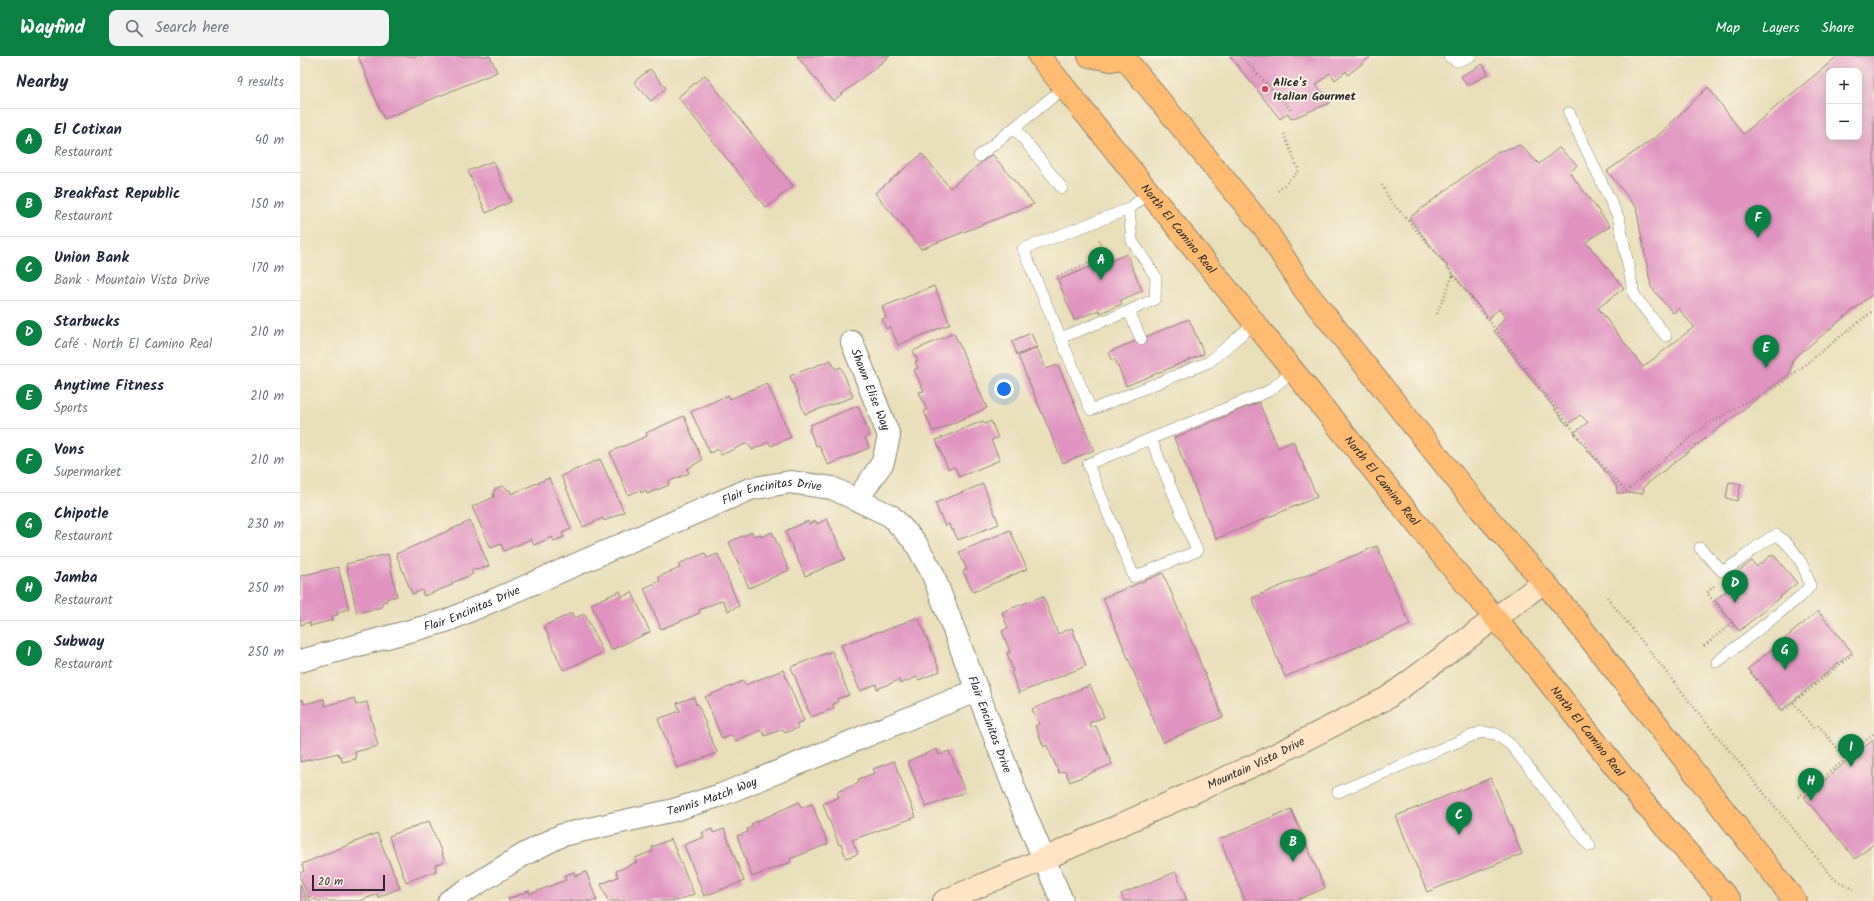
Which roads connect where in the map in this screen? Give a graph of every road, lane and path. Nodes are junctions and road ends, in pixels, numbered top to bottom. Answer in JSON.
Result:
{"nodes":[{"id":1,"x":1039,"y":56,"type":"edge"},
{"id":2,"x":1089,"y":56,"type":"edge"},
{"id":3,"x":1123,"y":56,"type":"edge"},
{"id":4,"x":1241,"y":56,"type":"edge"},
{"id":5,"x":1449,"y":56,"type":"edge"},
{"id":6,"x":1470,"y":56,"type":"edge"},
{"id":7,"x":1065,"y":87,"type":"junction"},
{"id":8,"x":1292,"y":111,"type":"dead end"},
{"id":9,"x":1569,"y":113,"type":"dead end"},
{"id":10,"x":1015,"y":128,"type":"junction"},
{"id":11,"x":1284,"y":134,"type":"dead end"},
{"id":12,"x":979,"y":156,"type":"dead end"},
{"id":13,"x":1382,"y":185,"type":"dead end"},
{"id":14,"x":1062,"y":188,"type":"dead end"},
{"id":15,"x":1278,"y":191,"type":"dead end"},
{"id":16,"x":1150,"y":192,"type":"junction"},
{"id":17,"x":1129,"y":209,"type":"junction"},
{"id":18,"x":1092,"y":222,"type":"junction"},
{"id":19,"x":1454,"y":274,"type":"junction"},
{"id":20,"x":1059,"y":284,"type":"dead end"},
{"id":21,"x":1874,"y":310,"type":"edge"},
{"id":22,"x":1129,"y":311,"type":"junction"},
{"id":23,"x":1437,"y":314,"type":"dead end"},
{"id":24,"x":1256,"y":322,"type":"junction"},
{"id":25,"x":1666,"y":336,"type":"dead end"},
{"id":26,"x":1060,"y":338,"type":"junction"},
{"id":27,"x":1141,"y":339,"type":"dead end"},
{"id":28,"x":852,"y":342,"type":"dead end"},
{"id":29,"x":1294,"y":370,"type":"junction"},
{"id":30,"x":1151,"y":439,"type":"junction"},
{"id":31,"x":857,"y":500,"type":"junction"},
{"id":32,"x":1700,"y":548,"type":"dead end"},
{"id":33,"x":1544,"y":582,"type":"junction"},
{"id":34,"x":1717,"y":584,"type":"dead end"},
{"id":35,"x":1607,"y":597,"type":"dead end"},
{"id":36,"x":1494,"y":617,"type":"junction"},
{"id":37,"x":1732,"y":623,"type":"junction"},
{"id":38,"x":1737,"y":629,"type":"dead end"},
{"id":39,"x":1704,"y":646,"type":"dead end"},
{"id":40,"x":1854,"y":653,"type":"dead end"},
{"id":41,"x":300,"y":661,"type":"edge"},
{"id":42,"x":1717,"y":662,"type":"dead end"},
{"id":43,"x":1750,"y":673,"type":"dead end"},
{"id":44,"x":978,"y":690,"type":"junction"},
{"id":45,"x":1792,"y":702,"type":"junction"},
{"id":46,"x":1818,"y":725,"type":"dead end"},
{"id":47,"x":1814,"y":728,"type":"dead end"},
{"id":48,"x":1874,"y":733,"type":"edge"},
{"id":49,"x":1846,"y":759,"type":"junction"},
{"id":50,"x":1338,"y":792,"type":"dead end"},
{"id":51,"x":1798,"y":797,"type":"dead end"},
{"id":52,"x":1590,"y":846,"type":"dead end"},
{"id":53,"x":1044,"y":859,"type":"junction"},
{"id":54,"x":1854,"y":889,"type":"dead end"},
{"id":55,"x":449,"y":901,"type":"edge"},
{"id":56,"x":944,"y":901,"type":"edge"},
{"id":57,"x":1062,"y":901,"type":"edge"},
{"id":58,"x":1730,"y":901,"type":"edge"},
{"id":59,"x":1795,"y":901,"type":"edge"}],
"edges":[{"from":1,"to":7,"type":"main road","name":"North El Camino Real"},
{"from":2,"to":3,"type":"main road"},
{"from":3,"to":33,"type":"main road"},
{"from":4,"to":8,"type":"path"},
{"from":5,"to":6,"type":"lane"},
{"from":7,"to":10,"type":"lane"},
{"from":7,"to":16,"type":"main road","name":"North El Camino Real"},
{"from":9,"to":25,"type":"lane"},
{"from":10,"to":12,"type":"lane"},
{"from":10,"to":14,"type":"lane"},
{"from":11,"to":15,"type":"path"},
{"from":13,"to":19,"type":"path"},
{"from":16,"to":17,"type":"lane"},
{"from":16,"to":24,"type":"main road","name":"North El Camino Real"},
{"from":17,"to":18,"type":"lane"},
{"from":17,"to":22,"type":"lane"},
{"from":18,"to":20,"type":"path"},
{"from":18,"to":26,"type":"lane"},
{"from":19,"to":21,"type":"path"},
{"from":19,"to":23,"type":"path"},
{"from":22,"to":26,"type":"lane"},
{"from":22,"to":27,"type":"lane"},
{"from":24,"to":26,"type":"lane"},
{"from":24,"to":29,"type":"main road","name":"North El Camino Real"},
{"from":28,"to":31,"type":"street","name":"Shawn Elise Way"},
{"from":29,"to":30,"type":"lane"},
{"from":29,"to":36,"type":"main road","name":"North El Camino Real"},
{"from":30,"to":30,"type":"lane"},
{"from":31,"to":41,"type":"street","name":"Flair Encinitas Drive"},
{"from":31,"to":44,"type":"street","name":"Flair Encinitas Drive"},
{"from":32,"to":42,"type":"lane"},
{"from":33,"to":36,"type":"main road","name":"Mountain Vista Drive"},
{"from":33,"to":59,"type":"main road"},
{"from":34,"to":37,"type":"path"},
{"from":35,"to":54,"type":"path"},
{"from":36,"to":53,"type":"main road","name":"Mountain Vista Drive"},
{"from":36,"to":58,"type":"main road","name":"North El Camino Real"},
{"from":37,"to":38,"type":"path"},
{"from":37,"to":39,"type":"path"},
{"from":40,"to":45,"type":"path"},
{"from":43,"to":45,"type":"path"},
{"from":44,"to":53,"type":"street","name":"Flair Encinitas Drive"},
{"from":44,"to":55,"type":"street","name":"Tennis Match Way"},
{"from":45,"to":47,"type":"path"},
{"from":46,"to":49,"type":"path"},
{"from":48,"to":49,"type":"path"},
{"from":49,"to":51,"type":"path"},
{"from":50,"to":52,"type":"lane"},
{"from":53,"to":56,"type":"main road","name":"Mountain Vista Drive"},
{"from":53,"to":57,"type":"street","name":"Flair Encinitas Drive"}]}
